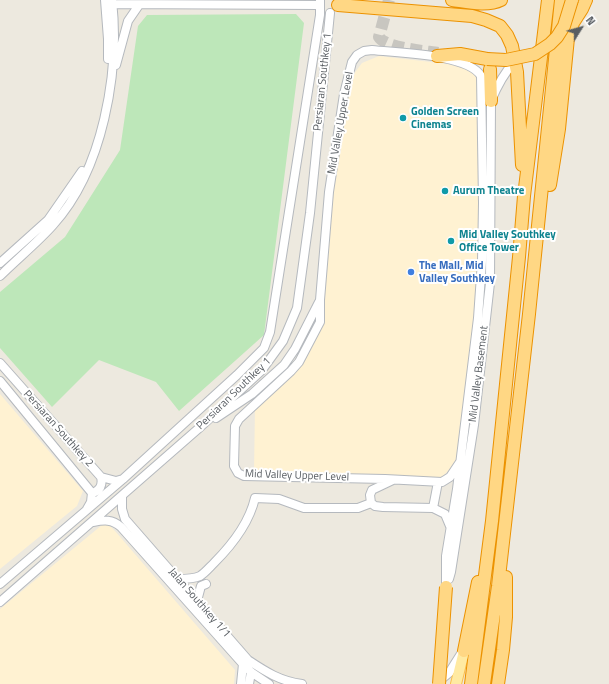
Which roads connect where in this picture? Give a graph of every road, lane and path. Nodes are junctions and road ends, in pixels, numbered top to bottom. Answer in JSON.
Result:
{"nodes":[{"id":1,"x":132,"y":0,"type":"edge"},
{"id":2,"x":452,"y":0,"type":"edge"},
{"id":3,"x":501,"y":0,"type":"edge"},
{"id":4,"x":548,"y":0,"type":"edge"},
{"id":5,"x":572,"y":0,"type":"edge"},
{"id":6,"x":586,"y":0,"type":"edge"},
{"id":7,"x":109,"y":2,"type":"edge"},
{"id":8,"x":561,"y":4,"type":"edge"},
{"id":9,"x":139,"y":5,"type":"junction"},
{"id":10,"x":318,"y":7,"type":"edge"},
{"id":11,"x":336,"y":8,"type":"edge"},
{"id":12,"x":437,"y":56,"type":"junction"},
{"id":13,"x":515,"y":61,"type":"junction"},
{"id":14,"x":488,"y":64,"type":"junction"},
{"id":15,"x":110,"y":90,"type":"junction"},
{"id":16,"x":492,"y":101,"type":"junction"},
{"id":17,"x":491,"y":159,"type":"junction"},
{"id":18,"x":524,"y":196,"type":"junction"},
{"id":19,"x":483,"y":203,"type":"junction"},
{"id":20,"x":0,"y":263,"type":"edge"},
{"id":21,"x":0,"y":276,"type":"edge"},
{"id":22,"x":320,"y":300,"type":"junction"},
{"id":23,"x":530,"y":314,"type":"junction"},
{"id":24,"x":0,"y":363,"type":"edge"},
{"id":25,"x":0,"y":381,"type":"edge"},
{"id":26,"x":198,"y":429,"type":"junction"},
{"id":27,"x":460,"y":462,"type":"junction"},
{"id":28,"x":101,"y":477,"type":"junction"},
{"id":29,"x":123,"y":479,"type":"junction"},
{"id":30,"x":394,"y":480,"type":"junction"},
{"id":31,"x":438,"y":482,"type":"junction"},
{"id":32,"x":92,"y":493,"type":"junction"},
{"id":33,"x":122,"y":496,"type":"junction"},
{"id":34,"x":371,"y":504,"type":"junction"},
{"id":35,"x":433,"y":508,"type":"junction"},
{"id":36,"x":87,"y":510,"type":"junction"},
{"id":37,"x":506,"y":518,"type":"junction"},
{"id":38,"x":492,"y":521,"type":"junction"},
{"id":39,"x":92,"y":522,"type":"junction"},
{"id":40,"x":450,"y":528,"type":"junction"},
{"id":41,"x":11,"y":574,"type":"junction"},
{"id":42,"x":178,"y":580,"type":"junction"},
{"id":43,"x":0,"y":584,"type":"edge"},
{"id":44,"x":20,"y":584,"type":"junction"},
{"id":45,"x":206,"y":584,"type":"dead end"},
{"id":46,"x":446,"y":587,"type":"junction"},
{"id":47,"x":197,"y":601,"type":"junction"},
{"id":48,"x":0,"y":602,"type":"edge"},
{"id":49,"x":464,"y":651,"type":"junction"},
{"id":50,"x":243,"y":664,"type":"junction"},
{"id":51,"x":251,"y":672,"type":"junction"},
{"id":52,"x":241,"y":684,"type":"edge"},
{"id":53,"x":249,"y":684,"type":"edge"},
{"id":54,"x":268,"y":684,"type":"edge"},
{"id":55,"x":302,"y":684,"type":"edge"},
{"id":56,"x":434,"y":684,"type":"edge"},
{"id":57,"x":439,"y":684,"type":"edge"},
{"id":58,"x":456,"y":684,"type":"edge"},
{"id":59,"x":471,"y":684,"type":"edge"},
{"id":60,"x":484,"y":684,"type":"edge"},
{"id":61,"x":498,"y":684,"type":"edge"}],
"edges":[{"from":1,"to":9,"type":"street"},
{"from":2,"to":3,"type":"highway"},
{"from":4,"to":18,"type":"highway"},
{"from":5,"to":14,"type":"highway","bridge":true},
{"from":6,"to":23,"type":"highway"},
{"from":7,"to":9,"type":"street"},
{"from":7,"to":15,"type":"street"},
{"from":7,"to":20,"type":"street"},
{"from":8,"to":23,"type":"highway"},
{"from":9,"to":10,"type":"street"},
{"from":9,"to":15,"type":"street"},
{"from":10,"to":11,"type":"street"},
{"from":10,"to":29,"type":"street","name":"Persiaran Southkey 1"},
{"from":11,"to":13,"type":"highway"},
{"from":11,"to":26,"type":"street","name":"Persiaran Southkey 1"},
{"from":12,"to":14,"type":"highway"},
{"from":12,"to":19,"type":"street","name":"Mid Valley Upper Level"},
{"from":12,"to":22,"type":"street","name":"Mid Valley Upper Level"},
{"from":13,"to":16,"type":"street"},
{"from":13,"to":18,"type":"highway"},
{"from":14,"to":16,"type":"highway"},
{"from":15,"to":21,"type":"street"},
{"from":16,"to":17,"type":"street"},
{"from":17,"to":19,"type":"street"},
{"from":17,"to":46,"type":"street","name":"Mid Valley Basement"},
{"from":18,"to":38,"type":"highway"},
{"from":19,"to":27,"type":"street","name":"Mid Valley Upper Level"},
{"from":22,"to":26,"type":"street"},
{"from":22,"to":30,"type":"street","name":"Mid Valley Upper Level"},
{"from":23,"to":37,"type":"highway"},
{"from":24,"to":28,"type":"street","name":"Persiaran Southkey 2"},
{"from":25,"to":32,"type":"street","name":"Persiaran Southkey 2"},
{"from":26,"to":33,"type":"street","name":"Persiaran Southkey 1"},
{"from":27,"to":31,"type":"street","name":"Mid Valley Upper Level"},
{"from":27,"to":40,"type":"street","name":"Mid Valley Upper Level"},
{"from":28,"to":29,"type":"street","name":"Persiaran Southkey 2"},
{"from":28,"to":32,"type":"street"},
{"from":29,"to":36,"type":"street","name":"Persiaran Southkey 1"},
{"from":30,"to":31,"type":"street","name":"Mid Valley Upper Level"},
{"from":30,"to":34,"type":"street","name":"Mid Valley Upper Level"},
{"from":31,"to":35,"type":"street"},
{"from":32,"to":36,"type":"street"},
{"from":33,"to":39,"type":"street","name":"Persiaran Southkey 1"},
{"from":33,"to":42,"type":"street","name":"Jalan Southkey 1/1"},
{"from":34,"to":35,"type":"street"},
{"from":34,"to":42,"type":"street"},
{"from":35,"to":40,"type":"street"},
{"from":36,"to":41,"type":"street","name":"Persiaran Southkey 1"},
{"from":37,"to":60,"type":"highway"},
{"from":37,"to":61,"type":"highway"},
{"from":38,"to":49,"type":"highway"},
{"from":38,"to":59,"type":"highway"},
{"from":39,"to":44,"type":"street","name":"Persiaran Southkey 1"},
{"from":39,"to":50,"type":"street","name":"Jalan Southkey 1/1"},
{"from":40,"to":46,"type":"street","name":"Mid Valley Upper Level"},
{"from":41,"to":43,"type":"street","name":"Persiaran Southkey 1"},
{"from":41,"to":44,"type":"street"},
{"from":42,"to":47,"type":"street","name":"Jalan Southkey 1/1"},
{"from":44,"to":48,"type":"street","name":"Persiaran Southkey 1"},
{"from":45,"to":47,"type":"street"},
{"from":46,"to":57,"type":"highway","bridge":true},
{"from":47,"to":55,"type":"street","name":"Jalan Southkey 1/1"},
{"from":49,"to":56,"type":"street"},
{"from":49,"to":58,"type":"main road"},
{"from":50,"to":51,"type":"street","name":"Jalan Southkey 1/1"},
{"from":50,"to":52,"type":"street"},
{"from":51,"to":53,"type":"street"},
{"from":51,"to":54,"type":"street","name":"Jalan Southkey 1/1"}]}
